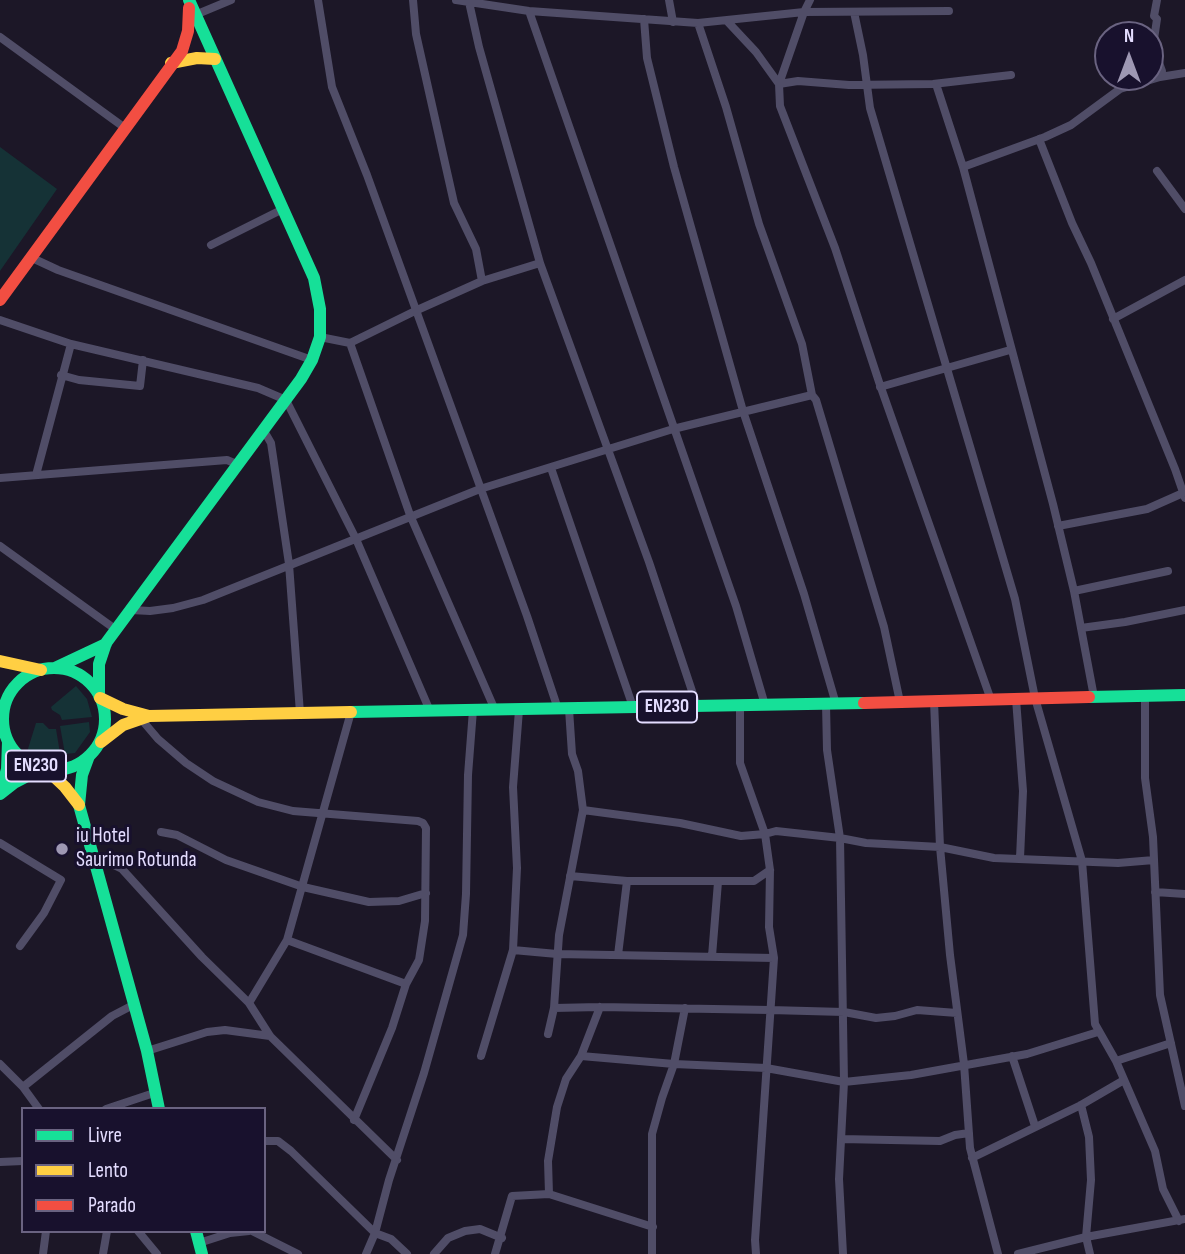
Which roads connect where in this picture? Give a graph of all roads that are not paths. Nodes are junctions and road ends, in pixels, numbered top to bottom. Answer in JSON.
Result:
{"nodes":[{"id":1,"x":188,"y":0,"type":"edge"},
{"id":2,"x":231,"y":0,"type":"edge"},
{"id":3,"x":318,"y":0,"type":"edge"},
{"id":4,"x":412,"y":0,"type":"edge"},
{"id":5,"x":456,"y":0,"type":"edge"},
{"id":6,"x":669,"y":0,"type":"edge"},
{"id":7,"x":810,"y":0,"type":"edge"},
{"id":8,"x":1157,"y":0,"type":"edge"},
{"id":9,"x":469,"y":2,"type":"junction"},
{"id":10,"x":529,"y":11,"type":"junction"},
{"id":11,"x":949,"y":11,"type":"dead end"},
{"id":12,"x":804,"y":12,"type":"junction"},
{"id":13,"x":854,"y":12,"type":"junction"},
{"id":14,"x":195,"y":15,"type":"junction"},
{"id":15,"x":644,"y":19,"type":"junction"},
{"id":16,"x":727,"y":21,"type":"junction"},
{"id":17,"x":1157,"y":21,"type":"edge"},
{"id":18,"x":673,"y":22,"type":"junction"},
{"id":19,"x":698,"y":23,"type":"junction"},
{"id":20,"x":0,"y":37,"type":"edge"},
{"id":21,"x":207,"y":41,"type":"junction"},
{"id":22,"x":185,"y":45,"type":"junction"},
{"id":23,"x":215,"y":59,"type":"junction"},
{"id":24,"x":171,"y":64,"type":"junction"},
{"id":25,"x":1185,"y":73,"type":"edge"},
{"id":26,"x":1012,"y":75,"type":"dead end"},
{"id":27,"x":1164,"y":76,"type":"edge"},
{"id":28,"x":779,"y":84,"type":"junction"},
{"id":29,"x":936,"y":84,"type":"junction"},
{"id":30,"x":868,"y":85,"type":"junction"},
{"id":31,"x":1117,"y":91,"type":"edge"},
{"id":32,"x":125,"y":128,"type":"junction"},
{"id":33,"x":1039,"y":139,"type":"junction"},
{"id":34,"x":963,"y":167,"type":"junction"},
{"id":35,"x":1157,"y":171,"type":"dead end"},
{"id":36,"x":283,"y":209,"type":"junction"},
{"id":37,"x":1185,"y":209,"type":"edge"},
{"id":38,"x":211,"y":245,"type":"dead end"},
{"id":39,"x":30,"y":257,"type":"junction"},
{"id":40,"x":540,"y":263,"type":"junction"},
{"id":41,"x":1185,"y":280,"type":"edge"},
{"id":42,"x":482,"y":281,"type":"junction"},
{"id":43,"x":0,"y":300,"type":"edge"},
{"id":44,"x":415,"y":311,"type":"junction"},
{"id":45,"x":1113,"y":319,"type":"junction"},
{"id":46,"x":0,"y":320,"type":"edge"},
{"id":47,"x":320,"y":337,"type":"junction"},
{"id":48,"x":350,"y":343,"type":"junction"},
{"id":49,"x":71,"y":344,"type":"junction"},
{"id":50,"x":1010,"y":350,"type":"junction"},
{"id":51,"x":143,"y":360,"type":"junction"},
{"id":52,"x":312,"y":360,"type":"junction"},
{"id":53,"x":948,"y":368,"type":"junction"},
{"id":54,"x":61,"y":375,"type":"junction"},
{"id":55,"x":880,"y":387,"type":"junction"},
{"id":56,"x":812,"y":395,"type":"junction"},
{"id":57,"x":286,"y":400,"type":"junction"},
{"id":58,"x":743,"y":411,"type":"junction"},
{"id":59,"x":673,"y":429,"type":"junction"},
{"id":60,"x":264,"y":431,"type":"junction"},
{"id":61,"x":607,"y":449,"type":"junction"},
{"id":62,"x":239,"y":465,"type":"junction"},
{"id":63,"x":551,"y":468,"type":"junction"},
{"id":64,"x":36,"y":475,"type":"junction"},
{"id":65,"x":0,"y":478,"type":"edge"},
{"id":66,"x":480,"y":489,"type":"junction"},
{"id":67,"x":1184,"y":495,"type":"edge"},
{"id":68,"x":411,"y":515,"type":"junction"},
{"id":69,"x":1058,"y":526,"type":"junction"},
{"id":70,"x":356,"y":539,"type":"junction"},
{"id":71,"x":0,"y":546,"type":"edge"},
{"id":72,"x":289,"y":564,"type":"junction"},
{"id":73,"x":1168,"y":570,"type":"dead end"},
{"id":74,"x":1074,"y":591,"type":"junction"},
{"id":75,"x":131,"y":610,"type":"junction"},
{"id":76,"x":1185,"y":610,"type":"edge"},
{"id":77,"x":1081,"y":628,"type":"junction"},
{"id":78,"x":115,"y":629,"type":"junction"},
{"id":79,"x":106,"y":643,"type":"junction"},
{"id":80,"x":0,"y":661,"type":"edge"},
{"id":81,"x":55,"y":668,"type":"junction"},
{"id":82,"x":41,"y":670,"type":"junction"},
{"id":83,"x":1185,"y":695,"type":"edge"},
{"id":84,"x":1144,"y":696,"type":"junction"},
{"id":85,"x":100,"y":697,"type":"junction"},
{"id":86,"x":1094,"y":697,"type":"junction"},
{"id":87,"x":1035,"y":698,"type":"junction"},
{"id":88,"x":1016,"y":699,"type":"junction"},
{"id":89,"x":991,"y":700,"type":"junction"},
{"id":90,"x":934,"y":701,"type":"junction"},
{"id":91,"x":900,"y":702,"type":"junction"},
{"id":92,"x":831,"y":704,"type":"junction"},
{"id":93,"x":765,"y":705,"type":"junction"},
{"id":94,"x":697,"y":706,"type":"junction"},
{"id":95,"x":740,"y":706,"type":"junction"},
{"id":96,"x":633,"y":707,"type":"junction"},
{"id":97,"x":563,"y":709,"type":"junction"},
{"id":98,"x":473,"y":710,"type":"junction"},
{"id":99,"x":495,"y":710,"type":"junction"},
{"id":100,"x":519,"y":710,"type":"junction"},
{"id":101,"x":430,"y":711,"type":"junction"},
{"id":102,"x":351,"y":712,"type":"junction"},
{"id":103,"x":300,"y":713,"type":"junction"},
{"id":104,"x":1,"y":715,"type":"edge"},
{"id":105,"x":145,"y":717,"type":"junction"},
{"id":106,"x":8,"y":742,"type":"junction"},
{"id":107,"x":99,"y":744,"type":"junction"},
{"id":108,"x":89,"y":756,"type":"junction"},
{"id":109,"x":44,"y":769,"type":"junction"},
{"id":110,"x":0,"y":794,"type":"edge"},
{"id":111,"x":79,"y":805,"type":"junction"},
{"id":112,"x":583,"y":810,"type":"junction"},
{"id":113,"x":322,"y":814,"type":"junction"},
{"id":114,"x":161,"y":832,"type":"dead end"},
{"id":115,"x":765,"y":834,"type":"junction"},
{"id":116,"x":840,"y":838,"type":"junction"},
{"id":117,"x":0,"y":843,"type":"edge"},
{"id":118,"x":940,"y":847,"type":"junction"},
{"id":119,"x":94,"y":856,"type":"junction"},
{"id":120,"x":1020,"y":859,"type":"junction"},
{"id":121,"x":1154,"y":860,"type":"junction"},
{"id":122,"x":1082,"y":861,"type":"junction"},
{"id":123,"x":770,"y":870,"type":"junction"},
{"id":124,"x":570,"y":876,"type":"junction"},
{"id":125,"x":627,"y":881,"type":"junction"},
{"id":126,"x":718,"y":882,"type":"junction"},
{"id":127,"x":303,"y":887,"type":"junction"},
{"id":128,"x":1155,"y":892,"type":"junction"},
{"id":129,"x":426,"y":893,"type":"junction"},
{"id":130,"x":1185,"y":894,"type":"edge"},
{"id":131,"x":286,"y":940,"type":"junction"},
{"id":132,"x":20,"y":946,"type":"dead end"},
{"id":133,"x":513,"y":950,"type":"junction"},
{"id":134,"x":557,"y":954,"type":"junction"},
{"id":135,"x":618,"y":955,"type":"junction"},
{"id":136,"x":712,"y":956,"type":"junction"},
{"id":137,"x":774,"y":958,"type":"junction"},
{"id":138,"x":406,"y":984,"type":"junction"},
{"id":139,"x":249,"y":1003,"type":"junction"},
{"id":140,"x":135,"y":1004,"type":"junction"},
{"id":141,"x":600,"y":1007,"type":"junction"},
{"id":142,"x":554,"y":1008,"type":"junction"},
{"id":143,"x":685,"y":1008,"type":"junction"},
{"id":144,"x":770,"y":1010,"type":"junction"},
{"id":145,"x":844,"y":1012,"type":"junction"},
{"id":146,"x":957,"y":1013,"type":"junction"},
{"id":147,"x":1098,"y":1032,"type":"junction"},
{"id":148,"x":548,"y":1034,"type":"dead end"},
{"id":149,"x":270,"y":1036,"type":"junction"},
{"id":150,"x":1171,"y":1043,"type":"junction"},
{"id":151,"x":147,"y":1051,"type":"junction"},
{"id":152,"x":481,"y":1056,"type":"dead end"},
{"id":153,"x":581,"y":1056,"type":"junction"},
{"id":154,"x":1012,"y":1056,"type":"junction"},
{"id":155,"x":1116,"y":1061,"type":"junction"},
{"id":156,"x":0,"y":1064,"type":"edge"},
{"id":157,"x":674,"y":1064,"type":"junction"},
{"id":158,"x":964,"y":1064,"type":"junction"},
{"id":159,"x":766,"y":1068,"type":"junction"},
{"id":160,"x":1124,"y":1080,"type":"junction"},
{"id":161,"x":844,"y":1082,"type":"junction"},
{"id":162,"x":23,"y":1087,"type":"junction"},
{"id":163,"x":154,"y":1093,"type":"junction"},
{"id":164,"x":1081,"y":1105,"type":"junction"},
{"id":165,"x":1185,"y":1105,"type":"edge"},
{"id":166,"x":38,"y":1107,"type":"edge"},
{"id":167,"x":112,"y":1107,"type":"edge"},
{"id":168,"x":158,"y":1107,"type":"edge"},
{"id":169,"x":354,"y":1120,"type":"junction"},
{"id":170,"x":1035,"y":1126,"type":"junction"},
{"id":171,"x":969,"y":1133,"type":"junction"},
{"id":172,"x":841,"y":1139,"type":"junction"},
{"id":173,"x":266,"y":1141,"type":"edge"},
{"id":174,"x":972,"y":1158,"type":"junction"},
{"id":175,"x":397,"y":1160,"type":"junction"},
{"id":176,"x":21,"y":1161,"type":"edge"},
{"id":177,"x":0,"y":1162,"type":"edge"},
{"id":178,"x":549,"y":1194,"type":"junction"},
{"id":179,"x":1182,"y":1220,"type":"edge"},
{"id":180,"x":653,"y":1227,"type":"junction"},
{"id":181,"x":46,"y":1233,"type":"edge"},
{"id":182,"x":107,"y":1233,"type":"edge"},
{"id":183,"x":140,"y":1233,"type":"edge"},
{"id":184,"x":230,"y":1233,"type":"edge"},
{"id":185,"x":255,"y":1233,"type":"edge"},
{"id":186,"x":375,"y":1233,"type":"junction"},
{"id":187,"x":1086,"y":1237,"type":"junction"},
{"id":188,"x":502,"y":1238,"type":"junction"},
{"id":189,"x":199,"y":1243,"type":"edge"},
{"id":190,"x":43,"y":1254,"type":"edge"},
{"id":191,"x":103,"y":1254,"type":"edge"},
{"id":192,"x":157,"y":1254,"type":"edge"},
{"id":193,"x":298,"y":1254,"type":"edge"},
{"id":194,"x":366,"y":1254,"type":"edge"},
{"id":195,"x":407,"y":1254,"type":"edge"},
{"id":196,"x":434,"y":1254,"type":"edge"},
{"id":197,"x":495,"y":1254,"type":"edge"},
{"id":198,"x":652,"y":1254,"type":"edge"},
{"id":199,"x":756,"y":1254,"type":"edge"},
{"id":200,"x":843,"y":1254,"type":"edge"},
{"id":201,"x":998,"y":1254,"type":"edge"},
{"id":202,"x":1018,"y":1254,"type":"edge"},
{"id":203,"x":1090,"y":1254,"type":"edge"}],
"edges":[{"from":1,"to":14,"type":"main road"},
{"from":1,"to":22,"type":"main road"},
{"from":2,"to":14,"type":"street"},
{"from":3,"to":44,"type":"street"},
{"from":4,"to":42,"type":"street"},
{"from":5,"to":9,"type":"street"},
{"from":6,"to":18,"type":"street"},
{"from":7,"to":12,"type":"street"},
{"from":8,"to":17,"type":"street"},
{"from":9,"to":10,"type":"street"},
{"from":9,"to":40,"type":"street"},
{"from":10,"to":15,"type":"street"},
{"from":10,"to":59,"type":"street"},
{"from":11,"to":13,"type":"street"},
{"from":12,"to":13,"type":"street"},
{"from":12,"to":16,"type":"street"},
{"from":12,"to":28,"type":"street"},
{"from":13,"to":30,"type":"street"},
{"from":14,"to":21,"type":"main road"},
{"from":15,"to":18,"type":"street"},
{"from":15,"to":58,"type":"street"},
{"from":16,"to":19,"type":"street"},
{"from":16,"to":28,"type":"street"},
{"from":18,"to":19,"type":"street"},
{"from":19,"to":56,"type":"street"},
{"from":20,"to":32,"type":"street"},
{"from":21,"to":22,"type":"main road"},
{"from":21,"to":23,"type":"main road"},
{"from":22,"to":24,"type":"main road"},
{"from":23,"to":24,"type":"main road"},
{"from":23,"to":36,"type":"main road"},
{"from":24,"to":32,"type":"main road"},
{"from":25,"to":27,"type":"street"},
{"from":26,"to":29,"type":"street"},
{"from":28,"to":30,"type":"street"},
{"from":28,"to":55,"type":"street"},
{"from":29,"to":30,"type":"street"},
{"from":29,"to":34,"type":"street"},
{"from":30,"to":53,"type":"street"},
{"from":31,"to":33,"type":"street"},
{"from":32,"to":39,"type":"main road"},
{"from":33,"to":34,"type":"street"},
{"from":33,"to":45,"type":"street"},
{"from":34,"to":50,"type":"street"},
{"from":35,"to":37,"type":"street"},
{"from":36,"to":38,"type":"street"},
{"from":36,"to":47,"type":"main road"},
{"from":39,"to":43,"type":"main road"},
{"from":39,"to":52,"type":"street"},
{"from":40,"to":42,"type":"street"},
{"from":40,"to":61,"type":"street"},
{"from":41,"to":45,"type":"street"},
{"from":42,"to":44,"type":"street"},
{"from":44,"to":48,"type":"street"},
{"from":44,"to":66,"type":"street"},
{"from":45,"to":67,"type":"street"},
{"from":46,"to":49,"type":"street"},
{"from":47,"to":48,"type":"street"},
{"from":47,"to":52,"type":"main road"},
{"from":48,"to":68,"type":"street"},
{"from":49,"to":51,"type":"street"},
{"from":49,"to":54,"type":"street"},
{"from":50,"to":53,"type":"street"},
{"from":50,"to":69,"type":"street"},
{"from":51,"to":54,"type":"street"},
{"from":51,"to":57,"type":"street"},
{"from":52,"to":57,"type":"main road"},
{"from":53,"to":55,"type":"street"},
{"from":53,"to":87,"type":"street"},
{"from":54,"to":64,"type":"street"},
{"from":55,"to":89,"type":"street"},
{"from":56,"to":58,"type":"street"},
{"from":56,"to":91,"type":"street"},
{"from":57,"to":60,"type":"main road"},
{"from":57,"to":70,"type":"street"},
{"from":58,"to":59,"type":"street"},
{"from":58,"to":92,"type":"street"},
{"from":59,"to":61,"type":"street"},
{"from":59,"to":93,"type":"street"},
{"from":60,"to":62,"type":"main road"},
{"from":60,"to":72,"type":"street"},
{"from":61,"to":63,"type":"street"},
{"from":61,"to":94,"type":"street"},
{"from":62,"to":64,"type":"street"},
{"from":62,"to":75,"type":"main road"},
{"from":63,"to":66,"type":"street"},
{"from":63,"to":96,"type":"street"},
{"from":64,"to":65,"type":"street"},
{"from":66,"to":68,"type":"street"},
{"from":66,"to":97,"type":"street"},
{"from":67,"to":69,"type":"street"},
{"from":68,"to":70,"type":"street"},
{"from":68,"to":99,"type":"street"},
{"from":69,"to":74,"type":"street"},
{"from":70,"to":72,"type":"street"},
{"from":70,"to":101,"type":"street"},
{"from":71,"to":78,"type":"street"},
{"from":72,"to":75,"type":"street"},
{"from":72,"to":103,"type":"street"},
{"from":73,"to":74,"type":"street"},
{"from":74,"to":77,"type":"street"},
{"from":75,"to":78,"type":"main road"},
{"from":76,"to":77,"type":"street"},
{"from":77,"to":86,"type":"street"},
{"from":78,"to":79,"type":"main road"},
{"from":79,"to":81,"type":"main road"},
{"from":79,"to":85,"type":"main road"},
{"from":80,"to":82,"type":"main road"},
{"from":81,"to":82,"type":"main road","number":"EN230"},
{"from":81,"to":85,"type":"main road","number":"EN230"},
{"from":82,"to":104,"type":"main road","number":"EN230"},
{"from":83,"to":84,"type":"main road","number":"EN230"},
{"from":84,"to":86,"type":"main road","number":"EN230"},
{"from":84,"to":121,"type":"street"},
{"from":85,"to":105,"type":"main road","number":"EN230"},
{"from":85,"to":107,"type":"main road"},
{"from":86,"to":87,"type":"main road","number":"EN230"},
{"from":87,"to":88,"type":"main road","number":"EN230"},
{"from":87,"to":122,"type":"street"},
{"from":88,"to":89,"type":"main road","number":"EN230"},
{"from":88,"to":120,"type":"street"},
{"from":89,"to":90,"type":"main road","number":"EN230"},
{"from":90,"to":91,"type":"main road","number":"EN230"},
{"from":90,"to":118,"type":"street"},
{"from":91,"to":92,"type":"main road","number":"EN230"},
{"from":92,"to":93,"type":"main road","number":"EN230"},
{"from":92,"to":116,"type":"street"},
{"from":93,"to":95,"type":"main road","number":"EN230"},
{"from":94,"to":95,"type":"main road","number":"EN230"},
{"from":94,"to":96,"type":"main road","number":"EN230"},
{"from":95,"to":115,"type":"street"},
{"from":96,"to":97,"type":"main road","number":"EN230"},
{"from":97,"to":100,"type":"main road","number":"EN230"},
{"from":97,"to":112,"type":"street"},
{"from":98,"to":99,"type":"main road","number":"EN230"},
{"from":98,"to":101,"type":"main road","number":"EN230"},
{"from":98,"to":175,"type":"street"},
{"from":99,"to":100,"type":"main road","number":"EN230"},
{"from":100,"to":133,"type":"street"},
{"from":101,"to":102,"type":"main road","number":"EN230"},
{"from":102,"to":103,"type":"main road","number":"EN230"},
{"from":102,"to":113,"type":"street"},
{"from":103,"to":105,"type":"main road","number":"EN230"},
{"from":104,"to":106,"type":"main road","number":"EN230"},
{"from":105,"to":107,"type":"main road","number":"EN230"},
{"from":105,"to":113,"type":"street"},
{"from":106,"to":109,"type":"main road","number":"EN230"},
{"from":106,"to":110,"type":"main road"},
{"from":107,"to":108,"type":"main road","number":"EN230"},
{"from":108,"to":109,"type":"main road","number":"EN230"},
{"from":108,"to":111,"type":"main road","number":"EN230"},
{"from":109,"to":110,"type":"main road"},
{"from":109,"to":111,"type":"main road","number":"EN230"},
{"from":111,"to":119,"type":"main road","number":"EN230"},
{"from":112,"to":115,"type":"street"},
{"from":112,"to":124,"type":"street"},
{"from":113,"to":127,"type":"street"},
{"from":113,"to":129,"type":"street"},
{"from":114,"to":127,"type":"street"},
{"from":115,"to":116,"type":"street"},
{"from":115,"to":123,"type":"street"},
{"from":116,"to":118,"type":"street"},
{"from":116,"to":145,"type":"street"},
{"from":117,"to":132,"type":"street"},
{"from":118,"to":120,"type":"street"},
{"from":118,"to":146,"type":"street"},
{"from":119,"to":139,"type":"street"},
{"from":119,"to":140,"type":"main road","number":"EN230"},
{"from":120,"to":122,"type":"street"},
{"from":121,"to":122,"type":"street"},
{"from":121,"to":128,"type":"street"},
{"from":122,"to":147,"type":"street"},
{"from":123,"to":126,"type":"street"},
{"from":123,"to":137,"type":"street"},
{"from":124,"to":125,"type":"street"},
{"from":124,"to":134,"type":"street"},
{"from":125,"to":126,"type":"street"},
{"from":125,"to":135,"type":"street"},
{"from":126,"to":136,"type":"street"},
{"from":127,"to":129,"type":"street"},
{"from":127,"to":131,"type":"street"},
{"from":128,"to":130,"type":"street"},
{"from":128,"to":150,"type":"street"},
{"from":129,"to":138,"type":"street"},
{"from":131,"to":138,"type":"street"},
{"from":131,"to":139,"type":"street"},
{"from":133,"to":134,"type":"street"},
{"from":133,"to":152,"type":"street"},
{"from":134,"to":135,"type":"street"},
{"from":134,"to":142,"type":"street"},
{"from":135,"to":136,"type":"street"},
{"from":136,"to":137,"type":"street"},
{"from":137,"to":144,"type":"street"},
{"from":138,"to":169,"type":"street"},
{"from":139,"to":149,"type":"street"},
{"from":140,"to":151,"type":"main road","number":"EN230"},
{"from":140,"to":162,"type":"street"},
{"from":141,"to":142,"type":"street"},
{"from":141,"to":143,"type":"street"},
{"from":141,"to":153,"type":"street"},
{"from":142,"to":148,"type":"street"},
{"from":143,"to":144,"type":"street"},
{"from":143,"to":157,"type":"street"},
{"from":144,"to":145,"type":"street"},
{"from":144,"to":159,"type":"street"},
{"from":145,"to":146,"type":"street"},
{"from":145,"to":161,"type":"street"},
{"from":146,"to":158,"type":"street"},
{"from":147,"to":154,"type":"street"},
{"from":147,"to":155,"type":"street"},
{"from":149,"to":151,"type":"street"},
{"from":149,"to":169,"type":"street"},
{"from":150,"to":155,"type":"street"},
{"from":150,"to":165,"type":"street"},
{"from":151,"to":163,"type":"main road","number":"EN230"},
{"from":153,"to":157,"type":"street"},
{"from":153,"to":178,"type":"street"},
{"from":154,"to":158,"type":"street"},
{"from":154,"to":170,"type":"street"},
{"from":155,"to":160,"type":"street"},
{"from":156,"to":162,"type":"street"},
{"from":157,"to":159,"type":"street"},
{"from":157,"to":180,"type":"street"},
{"from":158,"to":161,"type":"street"},
{"from":158,"to":171,"type":"street"},
{"from":159,"to":161,"type":"street"},
{"from":159,"to":199,"type":"street"},
{"from":160,"to":164,"type":"street"},
{"from":160,"to":179,"type":"street"},
{"from":161,"to":172,"type":"street"},
{"from":162,"to":166,"type":"street"},
{"from":163,"to":167,"type":"street"},
{"from":163,"to":168,"type":"main road","number":"EN230"},
{"from":164,"to":170,"type":"street"},
{"from":164,"to":187,"type":"street"},
{"from":169,"to":175,"type":"street"},
{"from":170,"to":174,"type":"street"},
{"from":171,"to":172,"type":"street"},
{"from":171,"to":174,"type":"street"},
{"from":172,"to":200,"type":"street"},
{"from":173,"to":186,"type":"street"},
{"from":174,"to":201,"type":"street"},
{"from":175,"to":186,"type":"street"},
{"from":176,"to":177,"type":"street"},
{"from":178,"to":180,"type":"street"},
{"from":178,"to":188,"type":"street"},
{"from":179,"to":187,"type":"street"},
{"from":180,"to":198,"type":"street"},
{"from":181,"to":190,"type":"street"},
{"from":182,"to":191,"type":"street"},
{"from":183,"to":192,"type":"street"},
{"from":184,"to":189,"type":"street"},
{"from":185,"to":193,"type":"street"},
{"from":186,"to":194,"type":"street"},
{"from":186,"to":195,"type":"street"},
{"from":187,"to":202,"type":"street"},
{"from":187,"to":203,"type":"street"},
{"from":188,"to":196,"type":"street"},
{"from":188,"to":197,"type":"street"}]}
